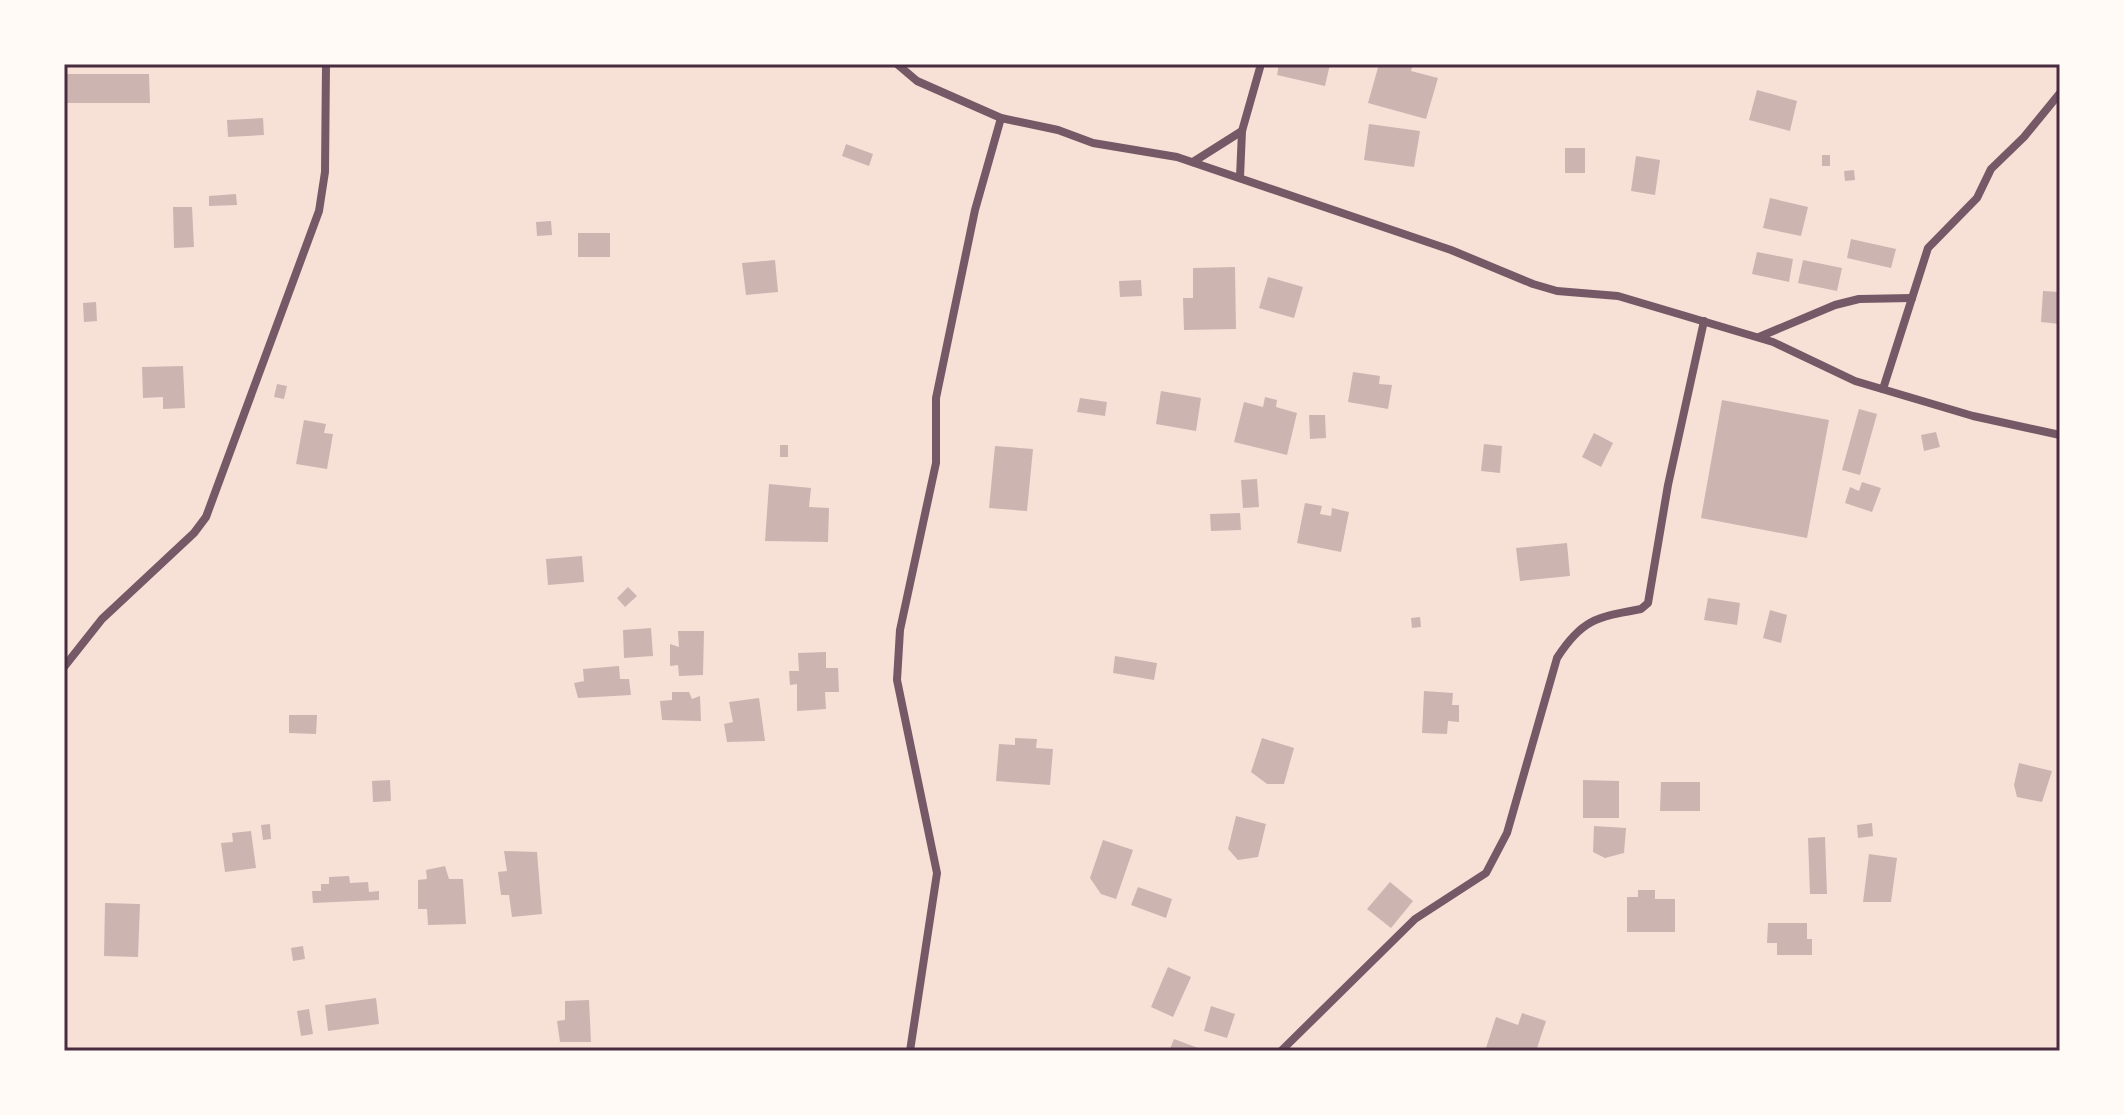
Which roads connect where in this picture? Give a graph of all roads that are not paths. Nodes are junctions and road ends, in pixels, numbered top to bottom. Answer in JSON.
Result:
{"nodes":[{"id":1,"x":326,"y":64,"type":"edge"},
{"id":2,"x":897,"y":64,"type":"edge"},
{"id":3,"x":1261,"y":64,"type":"edge"},
{"id":4,"x":2060,"y":93,"type":"edge"},
{"id":5,"x":1001,"y":118,"type":"junction"},
{"id":6,"x":1242,"y":131,"type":"junction"},
{"id":7,"x":1193,"y":162,"type":"junction"},
{"id":8,"x":1240,"y":177,"type":"junction"},
{"id":9,"x":1912,"y":298,"type":"junction"},
{"id":10,"x":1704,"y":321,"type":"junction"},
{"id":11,"x":1758,"y":337,"type":"junction"},
{"id":12,"x":1883,"y":389,"type":"junction"},
{"id":13,"x":2060,"y":435,"type":"edge"},
{"id":14,"x":64,"y":667,"type":"edge"},
{"id":15,"x":910,"y":1051,"type":"edge"},
{"id":16,"x":1281,"y":1051,"type":"edge"}],
"edges":[{"from":1,"to":14,"type":"street"},
{"from":2,"to":5,"type":"street"},
{"from":3,"to":6,"type":"street"},
{"from":4,"to":9,"type":"street"},
{"from":5,"to":7,"type":"street"},
{"from":5,"to":15,"type":"street"},
{"from":6,"to":7,"type":"street"},
{"from":6,"to":8,"type":"street"},
{"from":7,"to":8,"type":"street"},
{"from":8,"to":10,"type":"street"},
{"from":9,"to":11,"type":"street"},
{"from":9,"to":12,"type":"street"},
{"from":10,"to":11,"type":"street"},
{"from":10,"to":16,"type":"street"},
{"from":11,"to":12,"type":"street"},
{"from":12,"to":13,"type":"street"}]}
